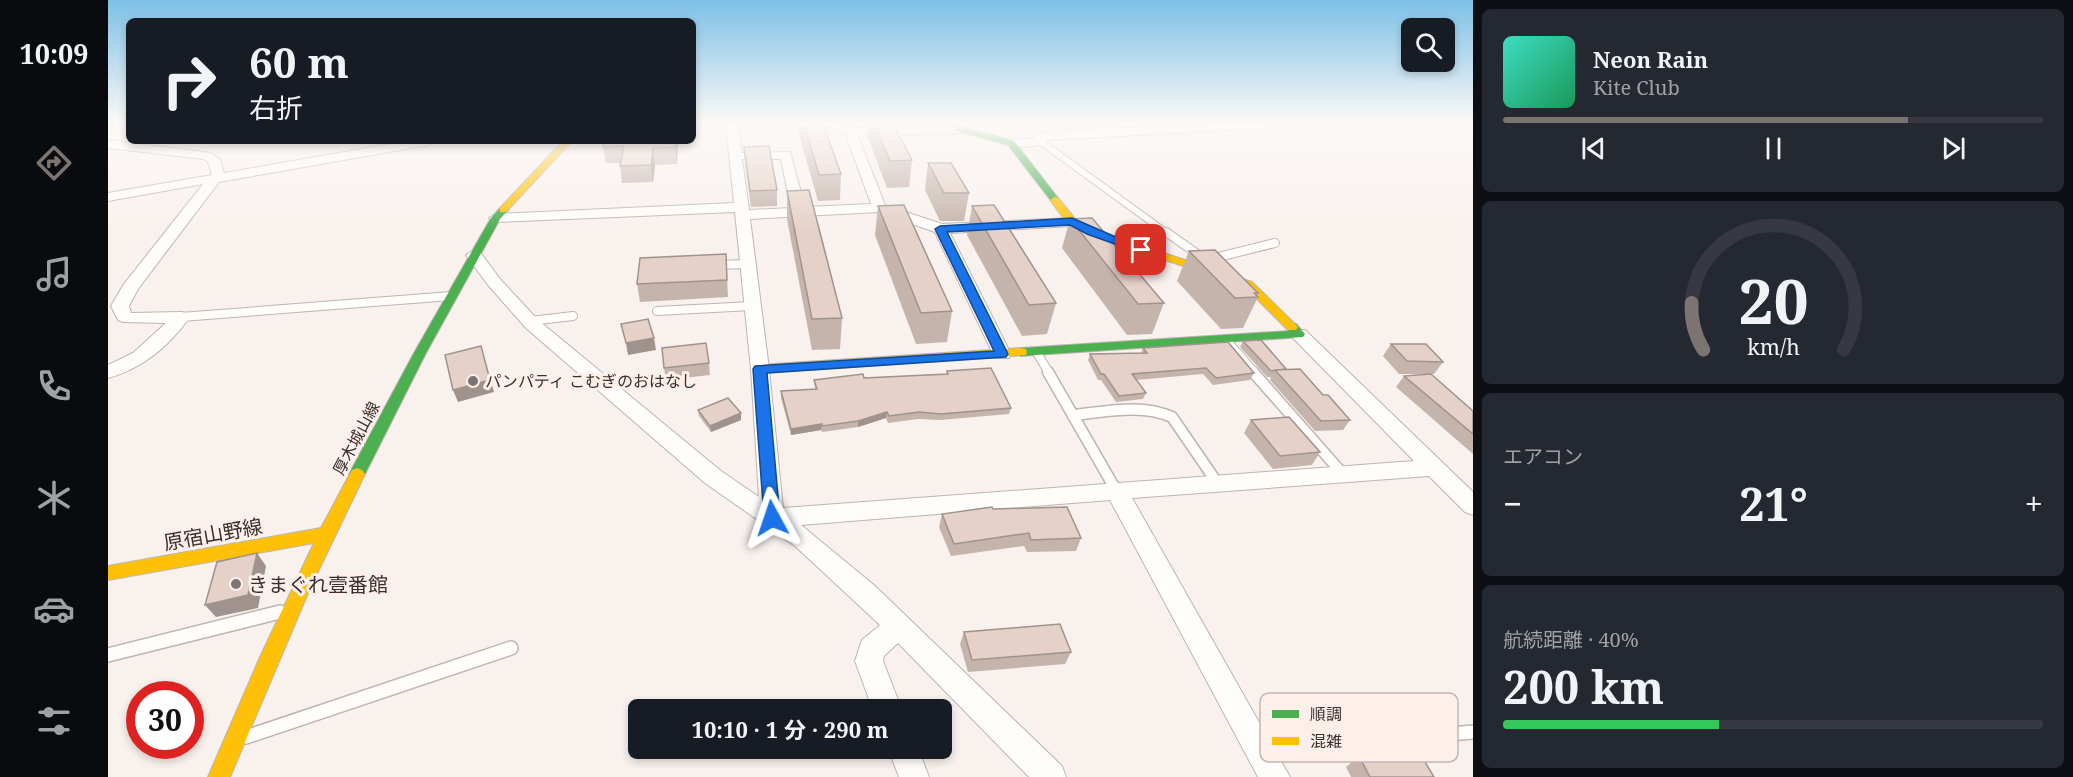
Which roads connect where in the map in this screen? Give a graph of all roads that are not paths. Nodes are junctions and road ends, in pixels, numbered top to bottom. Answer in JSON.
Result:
{"nodes":[{"id":1,"x":214,"y":160,"type":"edge"},
{"id":2,"x":322,"y":160,"type":"edge"},
{"id":3,"x":549,"y":160,"type":"edge"},
{"id":4,"x":736,"y":160,"type":"edge"},
{"id":5,"x":787,"y":160,"type":"edge"},
{"id":6,"x":861,"y":160,"type":"edge"},
{"id":7,"x":1024,"y":160,"type":"edge"},
{"id":8,"x":1063,"y":160,"type":"edge"},
{"id":9,"x":217,"y":179,"type":"junction"},
{"id":10,"x":108,"y":197,"type":"edge"},
{"id":11,"x":879,"y":208,"type":"junction"},
{"id":12,"x":742,"y":211,"type":"junction"},
{"id":13,"x":799,"y":211,"type":"junction"},
{"id":14,"x":496,"y":218,"type":"junction"},
{"id":15,"x":1072,"y":222,"type":"junction"},
{"id":16,"x":940,"y":229,"type":"junction"},
{"id":17,"x":1275,"y":243,"type":"dead end"},
{"id":18,"x":474,"y":255,"type":"junction"},
{"id":19,"x":747,"y":264,"type":"junction"},
{"id":20,"x":702,"y":266,"type":"edge"},
{"id":21,"x":451,"y":296,"type":"junction"},
{"id":22,"x":751,"y":306,"type":"junction"},
{"id":23,"x":657,"y":311,"type":"dead end"},
{"id":24,"x":573,"y":316,"type":"dead end"},
{"id":25,"x":181,"y":317,"type":"junction"},
{"id":26,"x":530,"y":321,"type":"junction"},
{"id":27,"x":1299,"y":334,"type":"junction"},
{"id":28,"x":1225,"y":339,"type":"junction"},
{"id":29,"x":1036,"y":351,"type":"junction"},
{"id":30,"x":1002,"y":354,"type":"junction"},
{"id":31,"x":760,"y":369,"type":"junction"},
{"id":32,"x":108,"y":372,"type":"edge"},
{"id":33,"x":1073,"y":415,"type":"junction"},
{"id":34,"x":1436,"y":468,"type":"junction"},
{"id":35,"x":1342,"y":473,"type":"junction"},
{"id":36,"x":1218,"y":484,"type":"junction"},
{"id":37,"x":1117,"y":492,"type":"junction"},
{"id":38,"x":1469,"y":495,"type":"edge"},
{"id":39,"x":772,"y":518,"type":"junction"},
{"id":40,"x":325,"y":534,"type":"junction"},
{"id":41,"x":108,"y":573,"type":"edge"},
{"id":42,"x":290,"y":609,"type":"junction"},
{"id":43,"x":899,"y":626,"type":"junction"},
{"id":44,"x":511,"y":648,"type":"dead end"},
{"id":45,"x":108,"y":655,"type":"edge"},
{"id":46,"x":884,"y":699,"type":"edge"},
{"id":47,"x":1473,"y":732,"type":"edge"},
{"id":48,"x":1458,"y":733,"type":"edge"},
{"id":49,"x":233,"y":742,"type":"junction"},
{"id":50,"x":1260,"y":750,"type":"edge"},
{"id":51,"x":907,"y":759,"type":"edge"},
{"id":52,"x":1267,"y":762,"type":"edge"},
{"id":53,"x":219,"y":777,"type":"edge"},
{"id":54,"x":914,"y":777,"type":"edge"},
{"id":55,"x":1050,"y":777,"type":"edge"},
{"id":56,"x":1275,"y":777,"type":"edge"}],
"edges":[{"from":1,"to":9,"type":"street"},
{"from":2,"to":9,"type":"street"},
{"from":3,"to":14,"type":"street","name":"厚木城山線"},
{"from":4,"to":12,"type":"street"},
{"from":5,"to":13,"type":"street"},
{"from":6,"to":11,"type":"street"},
{"from":7,"to":15,"type":"street"},
{"from":8,"to":17,"type":"lane"},
{"from":9,"to":10,"type":"street"},
{"from":9,"to":25,"type":"street"},
{"from":11,"to":13,"type":"street"},
{"from":11,"to":16,"type":"street"},
{"from":12,"to":13,"type":"street"},
{"from":12,"to":14,"type":"street"},
{"from":12,"to":19,"type":"street"},
{"from":14,"to":18,"type":"street","name":"厚木城山線"},
{"from":15,"to":16,"type":"street"},
{"from":15,"to":27,"type":"street"},
{"from":16,"to":30,"type":"street"},
{"from":18,"to":21,"type":"street","name":"厚木城山線"},
{"from":18,"to":26,"type":"street"},
{"from":19,"to":20,"type":"lane"},
{"from":19,"to":22,"type":"street"},
{"from":21,"to":25,"type":"lane"},
{"from":21,"to":40,"type":"street","name":"厚木城山線"},
{"from":22,"to":23,"type":"lane"},
{"from":22,"to":31,"type":"street"},
{"from":24,"to":26,"type":"lane"},
{"from":25,"to":32,"type":"street"},
{"from":26,"to":39,"type":"street"},
{"from":27,"to":28,"type":"street"},
{"from":27,"to":34,"type":"street"},
{"from":28,"to":29,"type":"street"},
{"from":28,"to":35,"type":"lane"},
{"from":29,"to":30,"type":"street"},
{"from":29,"to":33,"type":"lane"},
{"from":30,"to":31,"type":"street"},
{"from":31,"to":39,"type":"street"},
{"from":33,"to":36,"type":"lane"},
{"from":33,"to":37,"type":"lane"},
{"from":34,"to":35,"type":"street"},
{"from":34,"to":38,"type":"street"},
{"from":35,"to":36,"type":"street"},
{"from":36,"to":37,"type":"street"},
{"from":37,"to":39,"type":"street"},
{"from":37,"to":50,"type":"street"},
{"from":39,"to":43,"type":"street"},
{"from":40,"to":41,"type":"street","name":"原宿山野線"},
{"from":40,"to":42,"type":"street","name":"厚木城山線"},
{"from":42,"to":45,"type":"lane"},
{"from":42,"to":49,"type":"street","name":"厚木城山線"},
{"from":43,"to":46,"type":"street"},
{"from":43,"to":55,"type":"street"},
{"from":44,"to":49,"type":"lane"},
{"from":47,"to":48,"type":"lane"},
{"from":49,"to":53,"type":"street","name":"厚木城山線"},
{"from":51,"to":54,"type":"street"},
{"from":52,"to":56,"type":"street"}]}
